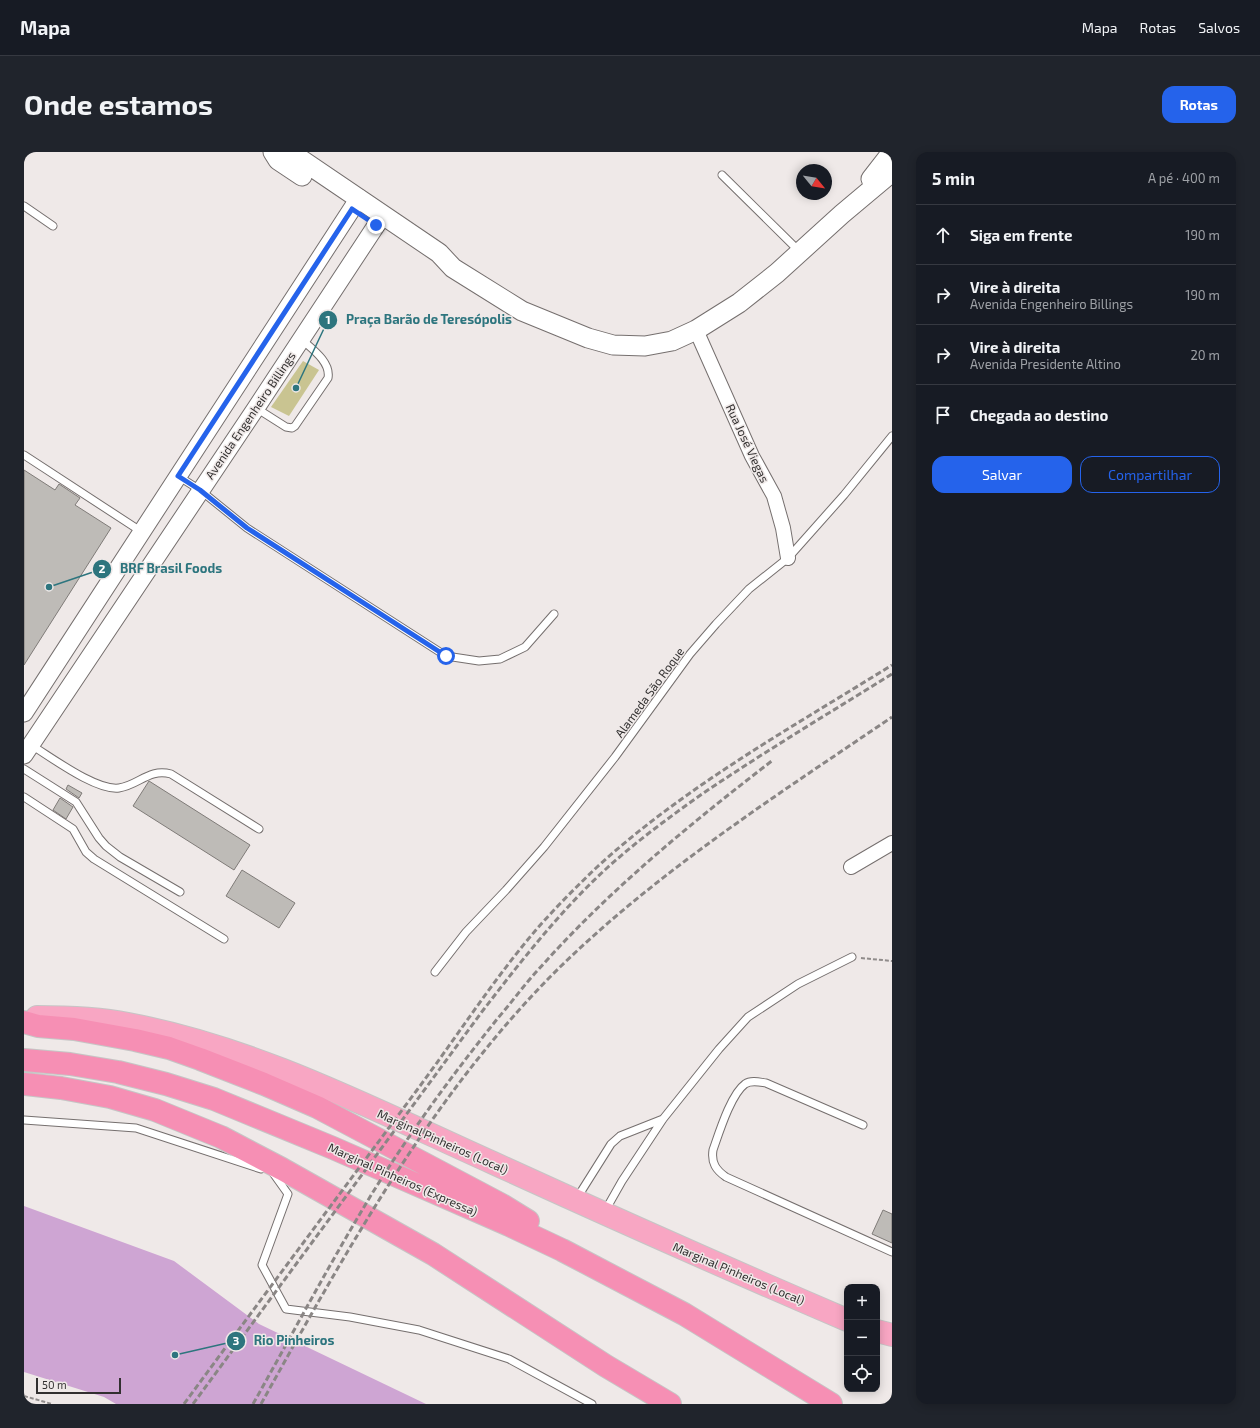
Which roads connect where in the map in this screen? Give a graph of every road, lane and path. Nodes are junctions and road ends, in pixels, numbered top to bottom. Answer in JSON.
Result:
{"nodes":[{"id":1,"x":272,"y":152,"type":"edge"},
{"id":2,"x":290,"y":152,"type":"edge"},
{"id":3,"x":892,"y":152,"type":"edge"},
{"id":4,"x":892,"y":172,"type":"edge"},
{"id":5,"x":722,"y":175,"type":"dead end"},
{"id":6,"x":355,"y":204,"type":"junction"},
{"id":7,"x":24,"y":206,"type":"edge"},
{"id":8,"x":842,"y":214,"type":"junction"},
{"id":9,"x":379,"y":220,"type":"junction"},
{"id":10,"x":53,"y":226,"type":"dead end"},
{"id":11,"x":800,"y":252,"type":"junction"},
{"id":12,"x":696,"y":330,"type":"junction"},
{"id":13,"x":301,"y":338,"type":"junction"},
{"id":14,"x":251,"y":365,"type":"junction"},
{"id":15,"x":273,"y":381,"type":"junction"},
{"id":16,"x":256,"y":408,"type":"junction"},
{"id":17,"x":892,"y":436,"type":"edge"},
{"id":18,"x":24,"y":455,"type":"edge"},
{"id":19,"x":178,"y":476,"type":"junction"},
{"id":20,"x":200,"y":490,"type":"junction"},
{"id":21,"x":142,"y":532,"type":"junction"},
{"id":22,"x":788,"y":558,"type":"junction"},
{"id":23,"x":554,"y":614,"type":"dead end"},
{"id":24,"x":51,"y":672,"type":"junction"},
{"id":25,"x":70,"y":685,"type":"junction"},
{"id":26,"x":24,"y":713,"type":"edge"},
{"id":27,"x":26,"y":750,"type":"edge"},
{"id":28,"x":24,"y":769,"type":"edge"},
{"id":29,"x":24,"y":797,"type":"edge"},
{"id":30,"x":259,"y":829,"type":"dead end"},
{"id":31,"x":892,"y":843,"type":"edge"},
{"id":32,"x":850,"y":867,"type":"dead end"},
{"id":33,"x":180,"y":892,"type":"dead end"},
{"id":34,"x":224,"y":939,"type":"dead end"},
{"id":35,"x":852,"y":957,"type":"joint"},
{"id":36,"x":892,"y":961,"type":"edge"},
{"id":37,"x":435,"y":972,"type":"dead end"},
{"id":38,"x":24,"y":1017,"type":"edge"},
{"id":39,"x":24,"y":1022,"type":"edge"},
{"id":40,"x":24,"y":1060,"type":"edge"},
{"id":41,"x":24,"y":1084,"type":"edge"},
{"id":42,"x":663,"y":1119,"type":"junction"},
{"id":43,"x":24,"y":1120,"type":"edge"},
{"id":44,"x":863,"y":1125,"type":"dead end"},
{"id":45,"x":575,"y":1200,"type":"junction"},
{"id":46,"x":603,"y":1213,"type":"junction"},
{"id":47,"x":562,"y":1250,"type":"junction"},
{"id":48,"x":892,"y":1252,"type":"edge"},
{"id":49,"x":844,"y":1319,"type":"edge"},
{"id":50,"x":880,"y":1332,"type":"edge"},
{"id":51,"x":892,"y":1335,"type":"edge"},
{"id":52,"x":24,"y":1396,"type":"edge"},
{"id":53,"x":52,"y":1404,"type":"edge"},
{"id":54,"x":592,"y":1404,"type":"edge"},
{"id":55,"x":670,"y":1404,"type":"edge"},
{"id":56,"x":830,"y":1404,"type":"edge"}],
"edges":[{"from":1,"to":6,"type":"main road"},
{"from":2,"to":6,"type":"main road"},
{"from":3,"to":8,"type":"main road"},
{"from":4,"to":8,"type":"main road"},
{"from":5,"to":11,"type":"lane"},
{"from":6,"to":9,"type":"main road"},
{"from":6,"to":14,"type":"street"},
{"from":7,"to":10,"type":"lane"},
{"from":8,"to":11,"type":"main road"},
{"from":9,"to":12,"type":"main road"},
{"from":9,"to":13,"type":"street","name":"Avenida Engenheiro Billings"},
{"from":11,"to":12,"type":"main road"},
{"from":12,"to":22,"type":"street","name":"Rua José Viegas"},
{"from":13,"to":15,"type":"street","name":"Avenida Engenheiro Billings"},
{"from":13,"to":16,"type":"lane"},
{"from":14,"to":15,"type":"street"},
{"from":14,"to":19,"type":"street"},
{"from":15,"to":16,"type":"street","name":"Avenida Engenheiro Billings"},
{"from":16,"to":20,"type":"street","name":"Avenida Engenheiro Billings"},
{"from":17,"to":22,"type":"lane","name":"Alameda São Roque"},
{"from":18,"to":21,"type":"lane"},
{"from":19,"to":20,"type":"lane"},
{"from":19,"to":21,"type":"street"},
{"from":20,"to":23,"type":"lane"},
{"from":20,"to":25,"type":"street","name":"Avenida Engenheiro Billings"},
{"from":21,"to":24,"type":"street"},
{"from":22,"to":37,"type":"lane","name":"Alameda São Roque"},
{"from":24,"to":25,"type":"street"},
{"from":24,"to":26,"type":"street"},
{"from":25,"to":27,"type":"street","name":"Avenida Engenheiro Billings"},
{"from":27,"to":30,"type":"lane"},
{"from":28,"to":33,"type":"lane"},
{"from":29,"to":34,"type":"lane"},
{"from":31,"to":32,"type":"street"},
{"from":35,"to":36,"type":"path"},
{"from":35,"to":42,"type":"lane"},
{"from":38,"to":45,"type":"highway","name":"Marginal Pinheiros (Local)"},
{"from":39,"to":47,"type":"highway"},
{"from":40,"to":47,"type":"highway","name":"Marginal Pinheiros (Expressa)"},
{"from":41,"to":55,"type":"highway"},
{"from":42,"to":45,"type":"lane"},
{"from":42,"to":46,"type":"lane"},
{"from":43,"to":54,"type":"lane"},
{"from":44,"to":48,"type":"lane"},
{"from":45,"to":46,"type":"highway","name":"Marginal Pinheiros (Local)"},
{"from":46,"to":49,"type":"highway","name":"Marginal Pinheiros (Local)"},
{"from":47,"to":56,"type":"highway","name":"Marginal Pinheiros (Expressa)"},
{"from":50,"to":51,"type":"highway"},
{"from":52,"to":53,"type":"path"}]}
